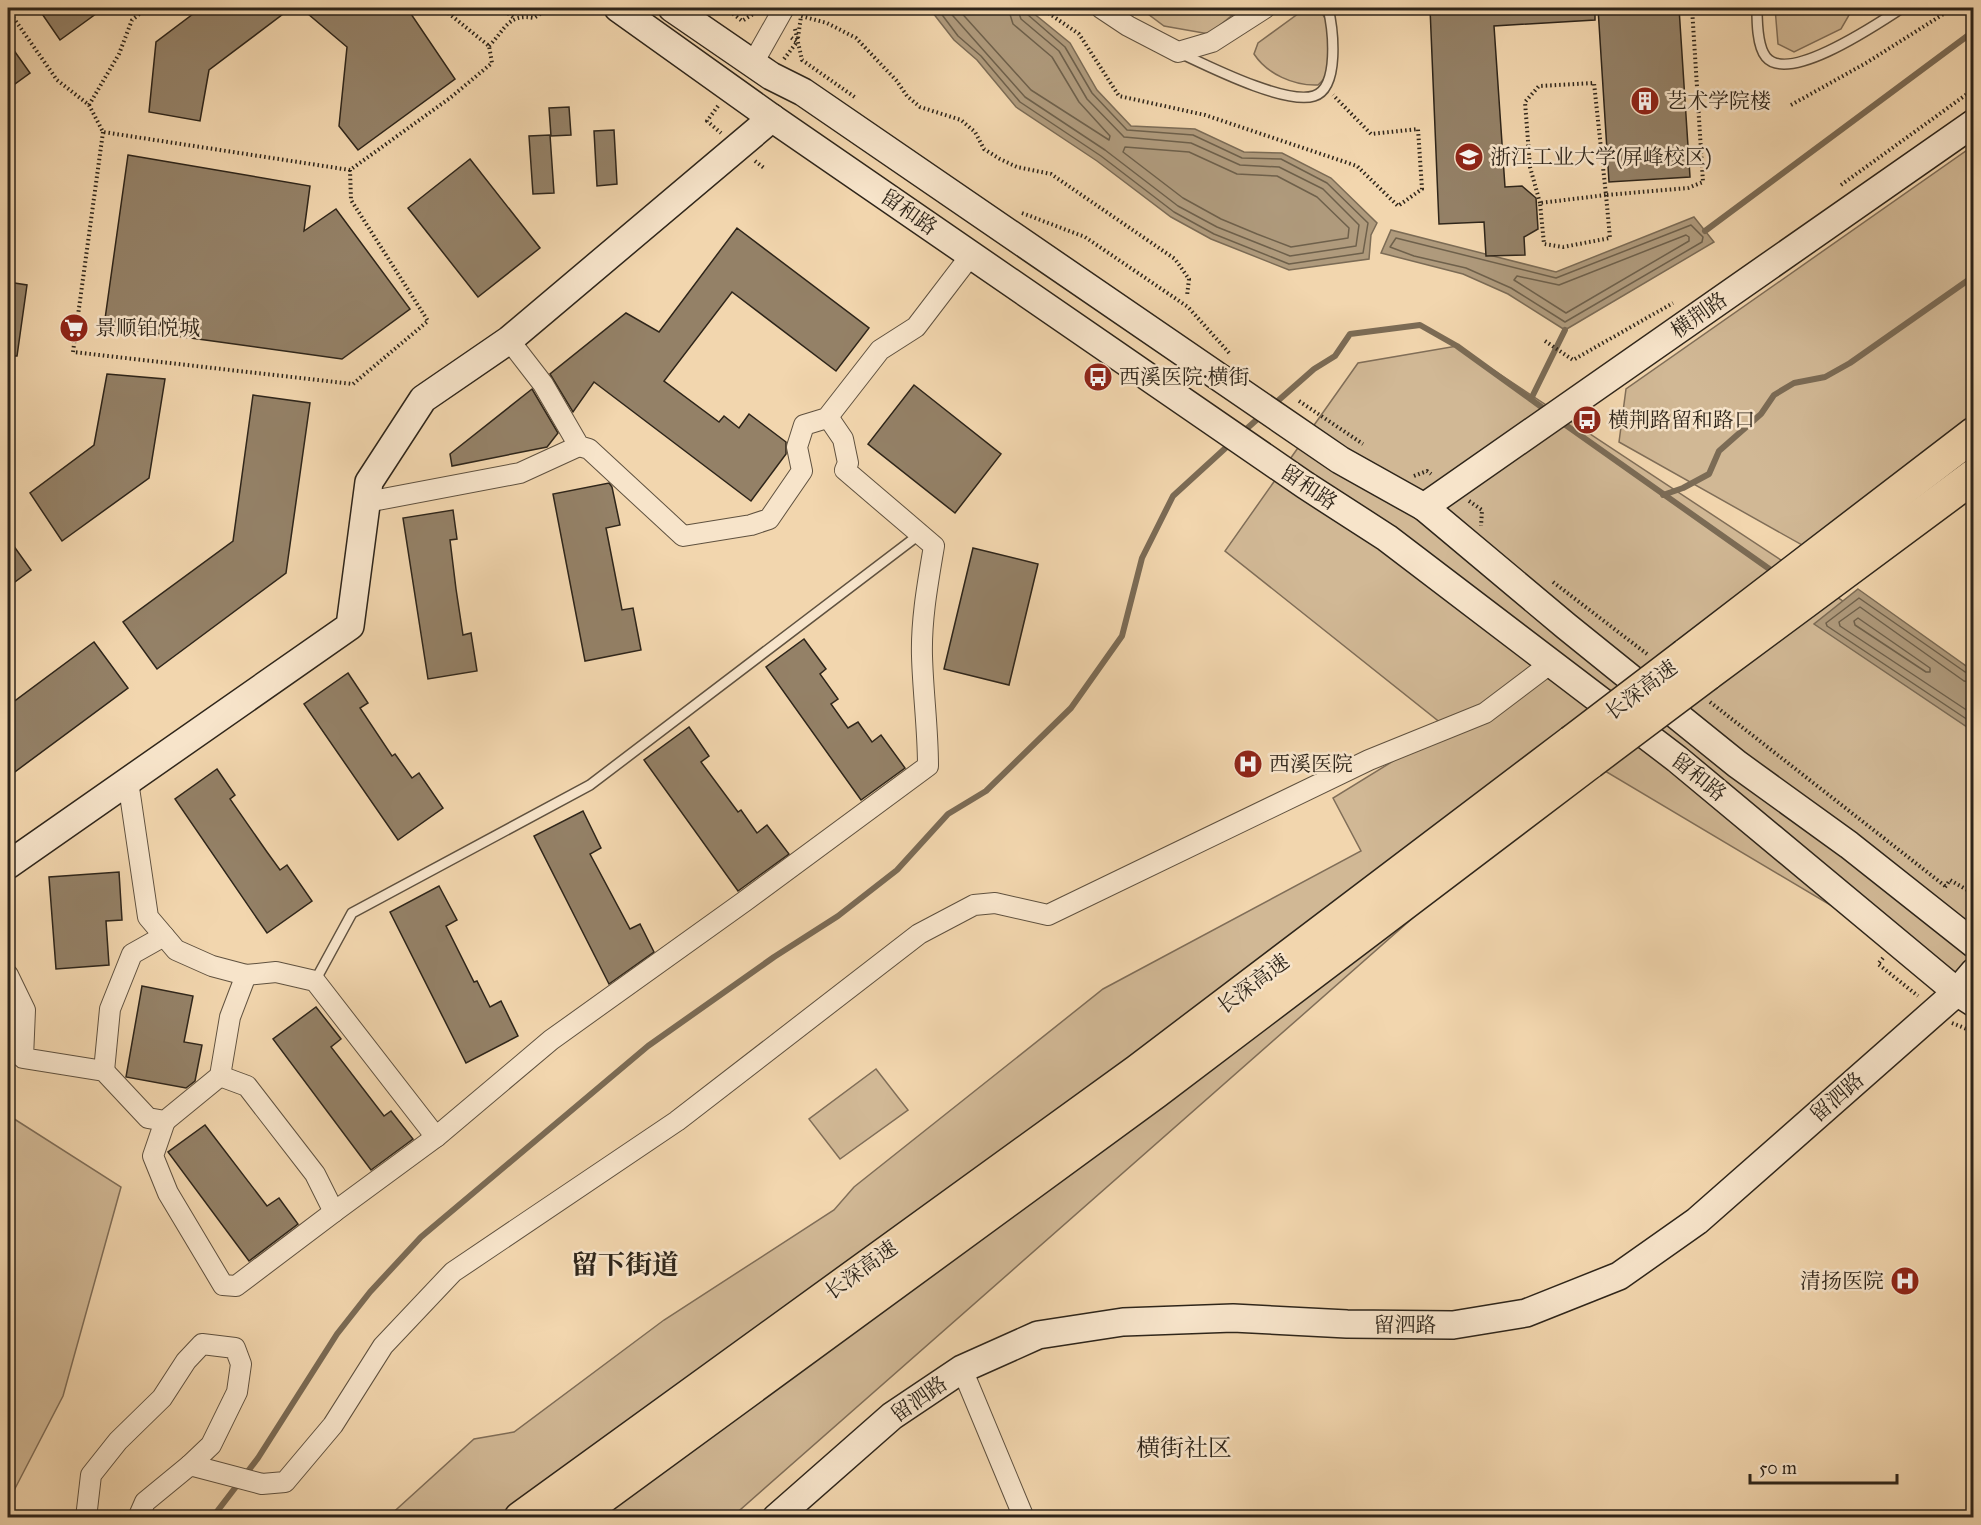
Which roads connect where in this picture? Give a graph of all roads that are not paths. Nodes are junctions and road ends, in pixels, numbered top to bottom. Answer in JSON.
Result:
{"nodes":[{"id":1,"x":618,"y":8,"type":"edge"},
{"id":2,"x":672,"y":8,"type":"edge"},
{"id":3,"x":784,"y":8,"type":"edge"},
{"id":4,"x":1101,"y":8,"type":"edge"},
{"id":5,"x":1265,"y":8,"type":"edge"},
{"id":6,"x":1328,"y":8,"type":"edge"},
{"id":7,"x":1756,"y":8,"type":"edge"},
{"id":8,"x":1902,"y":8,"type":"edge"},
{"id":9,"x":1178,"y":52,"type":"junction"},
{"id":10,"x":753,"y":63,"type":"junction"},
{"id":11,"x":772,"y":118,"type":"junction"},
{"id":12,"x":1974,"y":123,"type":"edge"},
{"id":13,"x":971,"y":255,"type":"junction"},
{"id":14,"x":509,"y":340,"type":"junction"},
{"id":15,"x":828,"y":417,"type":"junction"},
{"id":16,"x":1974,"y":434,"type":"edge"},
{"id":17,"x":579,"y":446,"type":"junction"},
{"id":18,"x":1974,"y":476,"type":"edge"},
{"id":19,"x":367,"y":502,"type":"junction"},
{"id":20,"x":1424,"y":507,"type":"junction"},
{"id":21,"x":920,"y":534,"type":"junction"},
{"id":22,"x":1797,"y":588,"type":"junction"},
{"id":23,"x":1551,"y":663,"type":"junction"},
{"id":24,"x":1581,"y":752,"type":"junction"},
{"id":25,"x":128,"y":782,"type":"junction"},
{"id":26,"x":8,"y":865,"type":"edge"},
{"id":27,"x":164,"y":936,"type":"junction"},
{"id":28,"x":1974,"y":944,"type":"edge"},
{"id":29,"x":8,"y":975,"type":"edge"},
{"id":30,"x":246,"y":975,"type":"junction"},
{"id":31,"x":315,"y":981,"type":"junction"},
{"id":32,"x":1968,"y":989,"type":"edge"},
{"id":33,"x":104,"y":1071,"type":"junction"},
{"id":34,"x":220,"y":1076,"type":"junction"},
{"id":35,"x":165,"y":1121,"type":"junction"},
{"id":36,"x":436,"y":1137,"type":"junction"},
{"id":37,"x":334,"y":1212,"type":"junction"},
{"id":38,"x":962,"y":1369,"type":"junction"},
{"id":39,"x":190,"y":1465,"type":"junction"},
{"id":40,"x":86,"y":1518,"type":"edge"},
{"id":41,"x":138,"y":1518,"type":"edge"},
{"id":42,"x":521,"y":1518,"type":"edge"},
{"id":43,"x":573,"y":1518,"type":"edge"},
{"id":44,"x":776,"y":1518,"type":"edge"},
{"id":45,"x":1024,"y":1518,"type":"edge"}],
"edges":[{"from":1,"to":11,"type":"main road","name":"留和路"},
{"from":2,"to":10,"type":"main road","name":"留和路"},
{"from":3,"to":10,"type":"street"},
{"from":4,"to":9,"type":"street"},
{"from":5,"to":9,"type":"street"},
{"from":6,"to":9,"type":"lane"},
{"from":7,"to":8,"type":"lane"},
{"from":10,"to":20,"type":"main road","name":"留和路"},
{"from":11,"to":13,"type":"main road","name":"留和路"},
{"from":11,"to":14,"type":"main road"},
{"from":12,"to":20,"type":"main road","name":"横荆路"},
{"from":13,"to":15,"type":"street"},
{"from":13,"to":23,"type":"main road","name":"留和路"},
{"from":14,"to":17,"type":"street"},
{"from":14,"to":19,"type":"main road"},
{"from":15,"to":17,"type":"street"},
{"from":15,"to":21,"type":"street"},
{"from":16,"to":22,"type":"highway","name":"长深高速"},
{"from":17,"to":19,"type":"street"},
{"from":18,"to":22,"type":"highway","name":"长深高速"},
{"from":19,"to":25,"type":"main road"},
{"from":20,"to":28,"type":"main road","name":"留和路"},
{"from":21,"to":31,"type":"lane"},
{"from":21,"to":36,"type":"street"},
{"from":22,"to":24,"type":"highway","name":"长深高速","bridge":true},
{"from":23,"to":32,"type":"main road","name":"留和路"},
{"from":23,"to":39,"type":"street"},
{"from":24,"to":42,"type":"highway","name":"长深高速"},
{"from":24,"to":43,"type":"highway","name":"长深高速"},
{"from":25,"to":26,"type":"main road"},
{"from":25,"to":27,"type":"street"},
{"from":27,"to":30,"type":"street"},
{"from":27,"to":33,"type":"street"},
{"from":29,"to":33,"type":"street"},
{"from":30,"to":31,"type":"street"},
{"from":30,"to":34,"type":"street"},
{"from":31,"to":36,"type":"street"},
{"from":32,"to":38,"type":"main road","name":"留泗路"},
{"from":33,"to":35,"type":"street"},
{"from":34,"to":35,"type":"street"},
{"from":34,"to":37,"type":"street"},
{"from":35,"to":37,"type":"street"},
{"from":36,"to":37,"type":"street"},
{"from":38,"to":44,"type":"main road","name":"留泗路"},
{"from":38,"to":45,"type":"street"},
{"from":39,"to":40,"type":"street"},
{"from":39,"to":41,"type":"street"}]}
